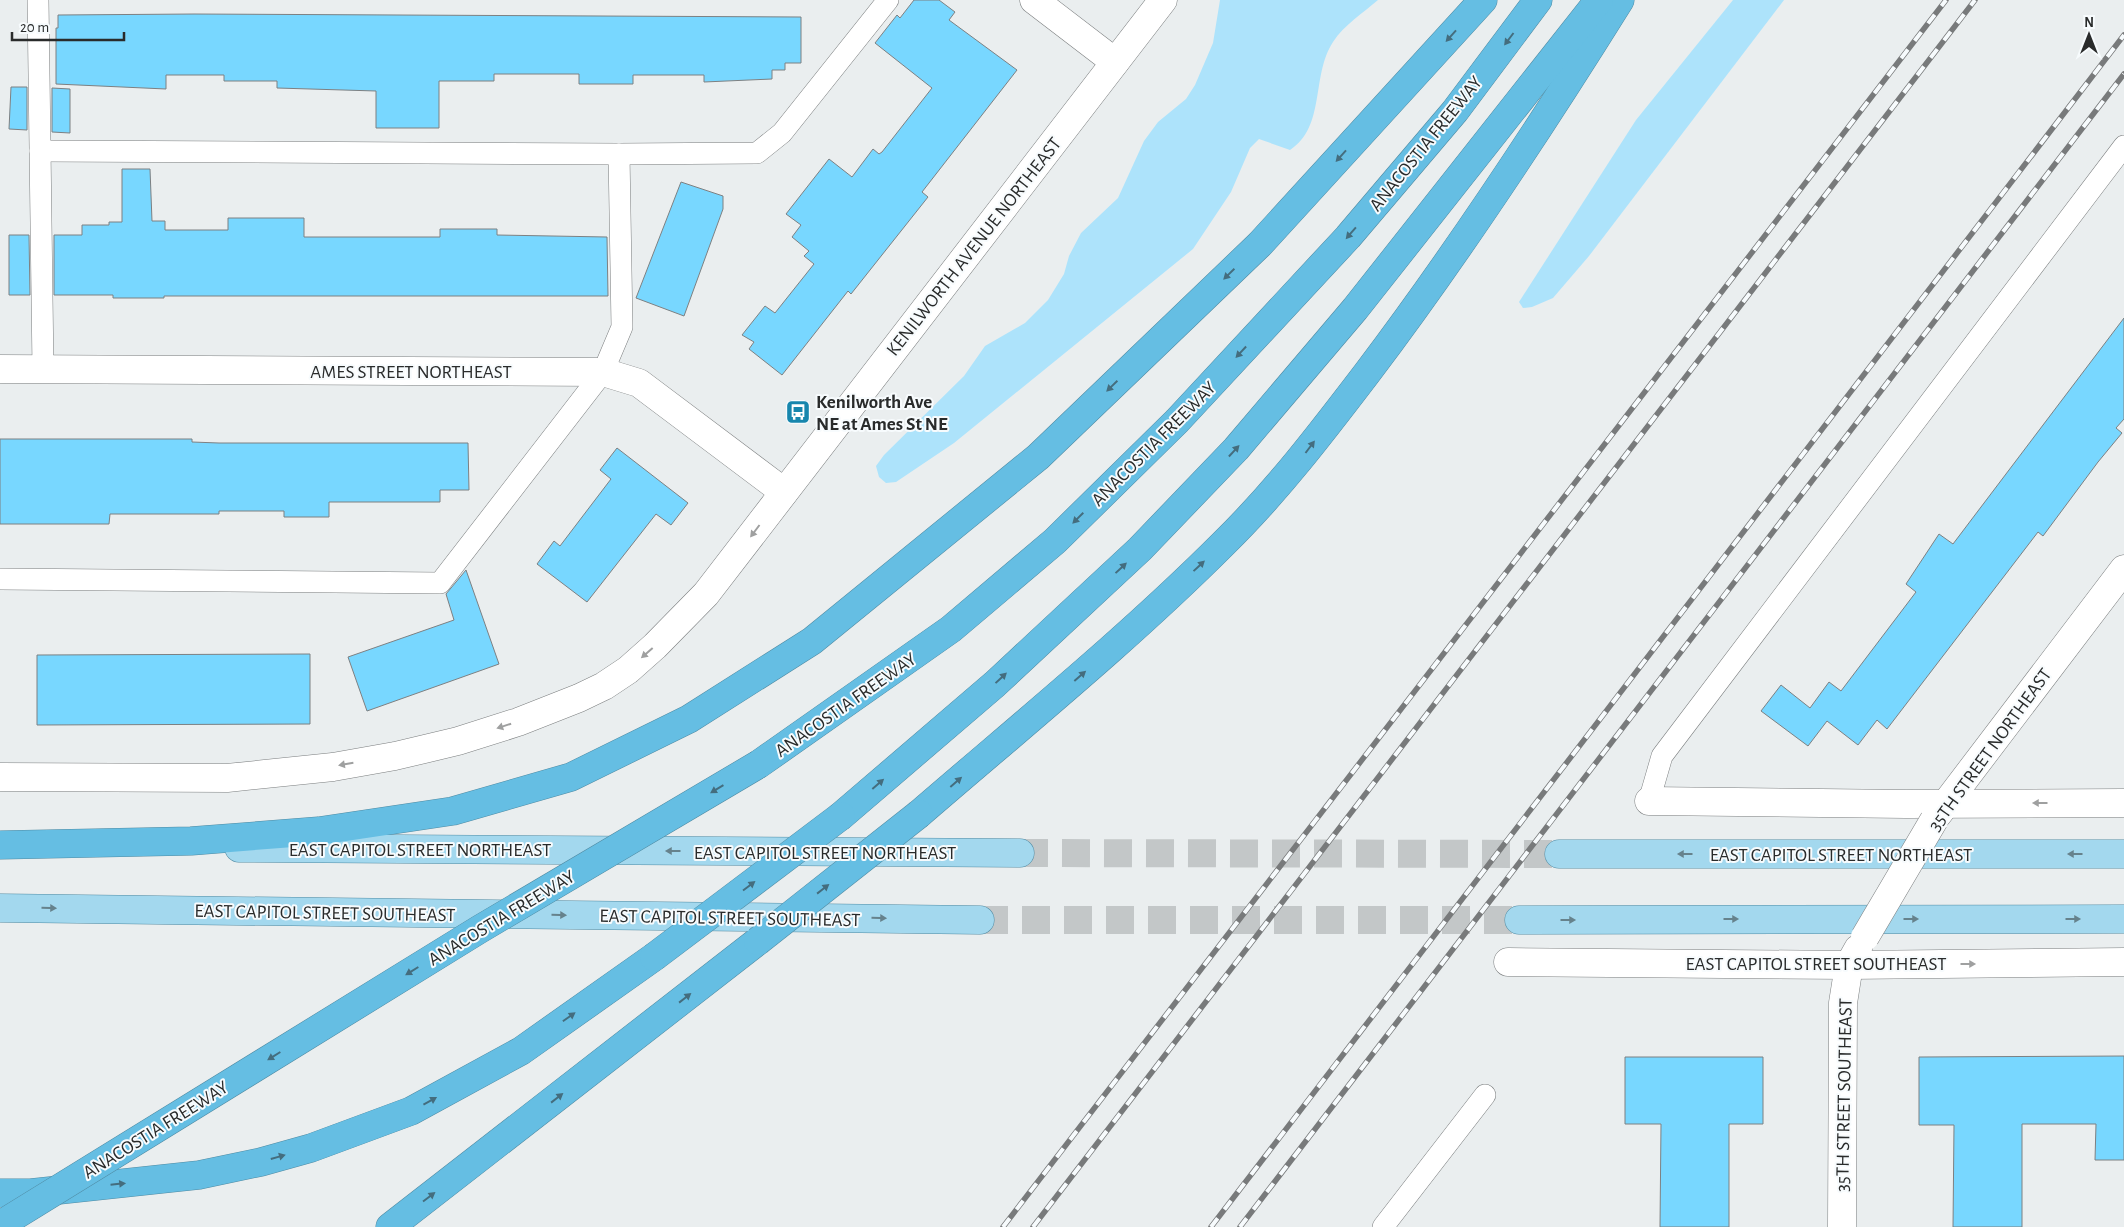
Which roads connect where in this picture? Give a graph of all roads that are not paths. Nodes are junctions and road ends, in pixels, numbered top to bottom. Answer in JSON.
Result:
{"nodes":[{"id":1,"x":38,"y":0,"type":"edge"},
{"id":2,"x":888,"y":0,"type":"edge"},
{"id":3,"x":1034,"y":0,"type":"edge"},
{"id":4,"x":1163,"y":0,"type":"edge"},
{"id":5,"x":1484,"y":0,"type":"edge"},
{"id":6,"x":1538,"y":0,"type":"edge"},
{"id":7,"x":1599,"y":0,"type":"edge"},
{"id":8,"x":1620,"y":0,"type":"edge"},
{"id":9,"x":1115,"y":62,"type":"junction"},
{"id":10,"x":2124,"y":146,"type":"edge"},
{"id":11,"x":40,"y":151,"type":"junction"},
{"id":12,"x":619,"y":154,"type":"junction"},
{"id":13,"x":0,"y":369,"type":"edge"},
{"id":14,"x":43,"y":369,"type":"junction"},
{"id":15,"x":603,"y":372,"type":"junction"},
{"id":16,"x":784,"y":492,"type":"junction"},
{"id":17,"x":2124,"y":569,"type":"edge"},
{"id":18,"x":0,"y":579,"type":"edge"},
{"id":19,"x":0,"y":778,"type":"edge"},
{"id":20,"x":1649,"y":801,"type":"joint"},
{"id":21,"x":2124,"y":803,"type":"edge"},
{"id":22,"x":1940,"y":811,"type":"junction"},
{"id":23,"x":0,"y":846,"type":"edge"},
{"id":24,"x":1020,"y":853,"type":"tunnel mouth"},
{"id":25,"x":1559,"y":854,"type":"tunnel mouth"},
{"id":26,"x":2124,"y":854,"type":"edge"},
{"id":27,"x":0,"y":908,"type":"edge"},
{"id":28,"x":2124,"y":919,"type":"edge"},
{"id":29,"x":980,"y":920,"type":"tunnel mouth"},
{"id":30,"x":1519,"y":920,"type":"tunnel mouth"},
{"id":31,"x":1865,"y":937,"type":"joint"},
{"id":32,"x":1508,"y":962,"type":"dead end"},
{"id":33,"x":2124,"y":962,"type":"edge"},
{"id":34,"x":1849,"y":965,"type":"junction"},
{"id":35,"x":1485,"y":1096,"type":"dead end"},
{"id":36,"x":0,"y":1193,"type":"edge"},
{"id":37,"x":0,"y":1225,"type":"edge"},
{"id":38,"x":390,"y":1227,"type":"edge"},
{"id":39,"x":1383,"y":1227,"type":"edge"},
{"id":40,"x":1842,"y":1227,"type":"edge"}],
"edges":[{"from":1,"to":11,"type":"lane"},
{"from":2,"to":12,"type":"lane"},
{"from":3,"to":9,"type":"street"},
{"from":4,"to":9,"type":"street","name":"KENILWORTH AVENUE NORTHEAST"},
{"from":5,"to":23,"type":"highway","one_way":true},
{"from":6,"to":37,"type":"highway","name":"ANACOSTIA FREEWAY","one_way":true,"bridge":true},
{"from":36,"to":7,"type":"highway","one_way":true,"bridge":true},
{"from":38,"to":8,"type":"highway","one_way":true,"bridge":true},
{"from":9,"to":16,"type":"street","name":"KENILWORTH AVENUE NORTHEAST"},
{"from":10,"to":20,"type":"lane"},
{"from":11,"to":12,"type":"lane"},
{"from":11,"to":14,"type":"lane"},
{"from":12,"to":15,"type":"lane"},
{"from":13,"to":14,"type":"street","name":"AMES STREET NORTHEAST"},
{"from":14,"to":15,"type":"street","name":"AMES STREET NORTHEAST"},
{"from":15,"to":16,"type":"street","name":"AMES STREET NORTHEAST"},
{"from":15,"to":18,"type":"lane"},
{"from":16,"to":19,"type":"street","one_way":true},
{"from":17,"to":22,"type":"street","name":"35TH STREET NORTHEAST"},
{"from":20,"to":22,"type":"street"},
{"from":21,"to":22,"type":"street","one_way":true},
{"from":22,"to":31,"type":"street","name":"35TH STREET NORTHEAST","bridge":true},
{"from":24,"to":23,"type":"main road","name":"EAST CAPITOL STREET NORTHEAST","one_way":true},
{"from":26,"to":25,"type":"main road","name":"EAST CAPITOL STREET NORTHEAST","one_way":true},
{"from":27,"to":29,"type":"main road","name":"EAST CAPITOL STREET SOUTHEAST","one_way":true},
{"from":30,"to":28,"type":"main road","one_way":true},
{"from":31,"to":34,"type":"street","name":"35TH STREET SOUTHEAST"},
{"from":32,"to":34,"type":"street","name":"EAST CAPITOL STREET SOUTHEAST"},
{"from":34,"to":33,"type":"street","name":"EAST CAPITOL STREET SOUTHEAST","one_way":true},
{"from":34,"to":40,"type":"street","name":"35TH STREET SOUTHEAST"},
{"from":35,"to":39,"type":"lane"}]}
